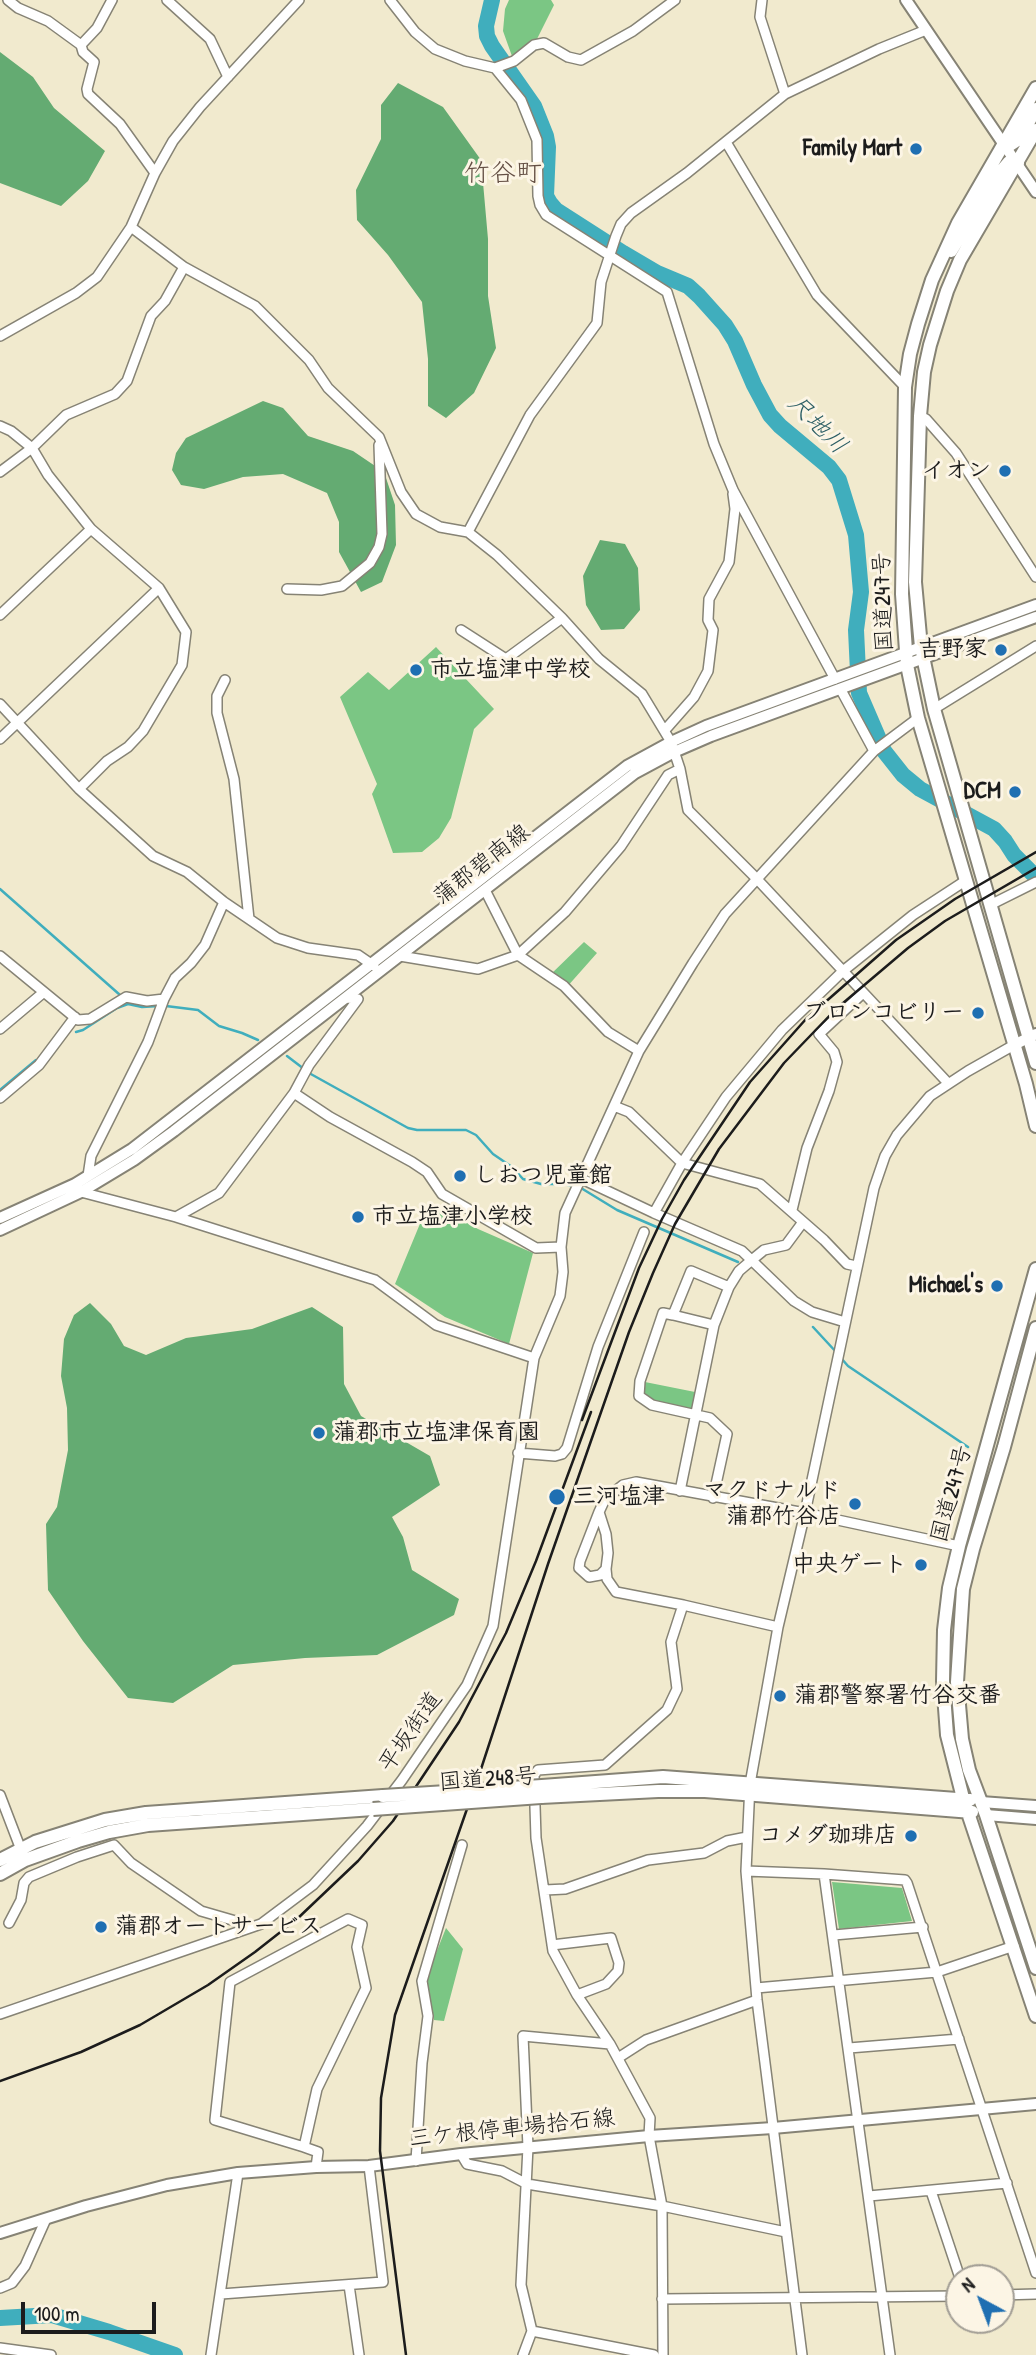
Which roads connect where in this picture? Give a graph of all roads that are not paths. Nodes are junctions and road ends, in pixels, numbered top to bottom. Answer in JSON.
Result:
{"nodes":[{"id":1,"x":8,"y":0,"type":"edge"},
{"id":2,"x":112,"y":0,"type":"edge"},
{"id":3,"x":167,"y":0,"type":"edge"},
{"id":4,"x":285,"y":0,"type":"edge"},
{"id":5,"x":299,"y":0,"type":"edge"},
{"id":6,"x":390,"y":0,"type":"edge"},
{"id":7,"x":675,"y":0,"type":"edge"},
{"id":8,"x":762,"y":0,"type":"edge"},
{"id":9,"x":906,"y":0,"type":"edge"},
{"id":10,"x":292,"y":8,"type":"junction"},
{"id":11,"x":926,"y":30,"type":"junction"},
{"id":12,"x":81,"y":45,"type":"junction"},
{"id":13,"x":497,"y":68,"type":"junction"},
{"id":14,"x":228,"y":77,"type":"junction"},
{"id":15,"x":1036,"y":89,"type":"edge"},
{"id":16,"x":785,"y":94,"type":"junction"},
{"id":17,"x":1036,"y":109,"type":"edge"},
{"id":18,"x":1036,"y":130,"type":"edge"},
{"id":19,"x":726,"y":142,"type":"junction"},
{"id":20,"x":1004,"y":143,"type":"junction"},
{"id":21,"x":1018,"y":163,"type":"junction"},
{"id":22,"x":155,"y":173,"type":"junction"},
{"id":23,"x":1036,"y":192,"type":"edge"},
{"id":24,"x":131,"y":227,"type":"junction"},
{"id":25,"x":610,"y":255,"type":"junction"},
{"id":26,"x":184,"y":267,"type":"junction"},
{"id":27,"x":938,"y":267,"type":"junction"},
{"id":28,"x":0,"y":336,"type":"edge"},
{"id":29,"x":905,"y":387,"type":"junction"},
{"id":30,"x":920,"y":416,"type":"junction"},
{"id":31,"x":0,"y":426,"type":"edge"},
{"id":32,"x":379,"y":437,"type":"junction"},
{"id":33,"x":32,"y":448,"type":"junction"},
{"id":34,"x":0,"y":472,"type":"edge"},
{"id":35,"x":733,"y":490,"type":"junction"},
{"id":36,"x":91,"y":529,"type":"junction"},
{"id":37,"x":468,"y":532,"type":"junction"},
{"id":38,"x":1036,"y":577,"type":"edge"},
{"id":39,"x":159,"y":587,"type":"junction"},
{"id":40,"x":286,"y":589,"type":"dead end"},
{"id":41,"x":1036,"y":606,"type":"edge"},
{"id":42,"x":0,"y":615,"type":"edge"},
{"id":43,"x":1036,"y":617,"type":"edge"},
{"id":44,"x":562,"y":618,"type":"junction"},
{"id":45,"x":461,"y":630,"type":"dead end"},
{"id":46,"x":1036,"y":646,"type":"edge"},
{"id":47,"x":922,"y":653,"type":"junction"},
{"id":48,"x":907,"y":659,"type":"junction"},
{"id":49,"x":835,"y":679,"type":"junction"},
{"id":50,"x":225,"y":680,"type":"dead end"},
{"id":51,"x":841,"y":690,"type":"junction"},
{"id":52,"x":0,"y":704,"type":"edge"},
{"id":53,"x":934,"y":709,"type":"junction"},
{"id":54,"x":918,"y":718,"type":"junction"},
{"id":55,"x":17,"y":722,"type":"junction"},
{"id":56,"x":665,"y":730,"type":"junction"},
{"id":57,"x":0,"y":739,"type":"edge"},
{"id":58,"x":672,"y":747,"type":"junction"},
{"id":59,"x":876,"y":750,"type":"junction"},
{"id":60,"x":680,"y":769,"type":"junction"},
{"id":61,"x":79,"y":789,"type":"junction"},
{"id":62,"x":756,"y":878,"type":"junction"},
{"id":63,"x":965,"y":881,"type":"junction"},
{"id":64,"x":1033,"y":883,"type":"edge"},
{"id":65,"x":485,"y":890,"type":"junction"},
{"id":66,"x":224,"y":902,"type":"junction"},
{"id":67,"x":990,"y":905,"type":"junction"},
{"id":68,"x":249,"y":919,"type":"junction"},
{"id":69,"x":518,"y":955,"type":"junction"},
{"id":70,"x":0,"y":956,"type":"edge"},
{"id":71,"x":400,"y":956,"type":"junction"},
{"id":72,"x":375,"y":968,"type":"junction"},
{"id":73,"x":843,"y":971,"type":"junction"},
{"id":74,"x":44,"y":992,"type":"junction"},
{"id":75,"x":863,"y":993,"type":"junction"},
{"id":76,"x":346,"y":998,"type":"junction"},
{"id":77,"x":162,"y":1004,"type":"junction"},
{"id":78,"x":75,"y":1017,"type":"junction"},
{"id":79,"x":0,"y":1029,"type":"edge"},
{"id":80,"x":1032,"y":1036,"type":"edge"},
{"id":81,"x":1014,"y":1045,"type":"junction"},
{"id":82,"x":639,"y":1051,"type":"junction"},
{"id":83,"x":1036,"y":1063,"type":"edge"},
{"id":84,"x":948,"y":1083,"type":"junction"},
{"id":85,"x":295,"y":1093,"type":"junction"},
{"id":86,"x":0,"y":1098,"type":"edge"},
{"id":87,"x":614,"y":1106,"type":"junction"},
{"id":88,"x":1036,"y":1126,"type":"edge"},
{"id":89,"x":682,"y":1163,"type":"junction"},
{"id":90,"x":88,"y":1176,"type":"junction"},
{"id":91,"x":579,"y":1185,"type":"junction"},
{"id":92,"x":81,"y":1192,"type":"junction"},
{"id":93,"x":792,"y":1210,"type":"junction"},
{"id":94,"x":654,"y":1213,"type":"junction"},
{"id":95,"x":176,"y":1217,"type":"junction"},
{"id":96,"x":0,"y":1218,"type":"edge"},
{"id":97,"x":803,"y":1222,"type":"junction"},
{"id":98,"x":0,"y":1230,"type":"edge"},
{"id":99,"x":644,"y":1232,"type":"dead end"},
{"id":100,"x":562,"y":1247,"type":"junction"},
{"id":101,"x":753,"y":1259,"type":"junction"},
{"id":102,"x":856,"y":1266,"type":"junction"},
{"id":103,"x":1036,"y":1269,"type":"edge"},
{"id":104,"x":729,"y":1287,"type":"junction"},
{"id":105,"x":673,"y":1315,"type":"junction"},
{"id":106,"x":845,"y":1322,"type":"junction"},
{"id":107,"x":714,"y":1325,"type":"junction"},
{"id":108,"x":1036,"y":1328,"type":"edge"},
{"id":109,"x":534,"y":1359,"type":"junction"},
{"id":110,"x":696,"y":1416,"type":"junction"},
{"id":111,"x":518,"y":1452,"type":"junction"},
{"id":112,"x":680,"y":1491,"type":"junction"},
{"id":113,"x":713,"y":1497,"type":"junction"},
{"id":114,"x":599,"y":1512,"type":"junction"},
{"id":115,"x":805,"y":1513,"type":"junction"},
{"id":116,"x":959,"y":1546,"type":"junction"},
{"id":117,"x":606,"y":1569,"type":"junction"},
{"id":118,"x":683,"y":1605,"type":"junction"},
{"id":119,"x":778,"y":1627,"type":"junction"},
{"id":120,"x":751,"y":1790,"type":"junction"},
{"id":121,"x":542,"y":1792,"type":"junction"},
{"id":122,"x":0,"y":1795,"type":"edge"},
{"id":123,"x":981,"y":1802,"type":"junction"},
{"id":124,"x":966,"y":1804,"type":"junction"},
{"id":125,"x":1036,"y":1806,"type":"edge"},
{"id":126,"x":986,"y":1815,"type":"junction"},
{"id":127,"x":1036,"y":1819,"type":"edge"},
{"id":128,"x":747,"y":1837,"type":"junction"},
{"id":129,"x":462,"y":1845,"type":"dead end"},
{"id":130,"x":22,"y":1854,"type":"junction"},
{"id":131,"x":0,"y":1860,"type":"edge"},
{"id":132,"x":746,"y":1871,"type":"junction"},
{"id":133,"x":0,"y":1874,"type":"edge"},
{"id":134,"x":824,"y":1874,"type":"junction"},
{"id":135,"x":545,"y":1890,"type":"junction"},
{"id":136,"x":9,"y":1923,"type":"dead end"},
{"id":137,"x":249,"y":1927,"type":"junction"},
{"id":138,"x":923,"y":1927,"type":"junction"},
{"id":139,"x":834,"y":1935,"type":"junction"},
{"id":140,"x":552,"y":1945,"type":"junction"},
{"id":141,"x":1014,"y":1946,"type":"junction"},
{"id":142,"x":1036,"y":1968,"type":"edge"},
{"id":143,"x":937,"y":1972,"type":"junction"},
{"id":144,"x":840,"y":1982,"type":"junction"},
{"id":145,"x":756,"y":1988,"type":"junction"},
{"id":146,"x":577,"y":1996,"type":"junction"},
{"id":147,"x":757,"y":2000,"type":"junction"},
{"id":148,"x":0,"y":2014,"type":"edge"},
{"id":149,"x":1036,"y":2015,"type":"edge"},
{"id":150,"x":958,"y":2039,"type":"junction"},
{"id":151,"x":610,"y":2044,"type":"junction"},
{"id":152,"x":849,"y":2048,"type":"junction"},
{"id":153,"x":618,"y":2058,"type":"junction"},
{"id":154,"x":1036,"y":2105,"type":"edge"},
{"id":155,"x":981,"y":2108,"type":"junction"},
{"id":156,"x":858,"y":2119,"type":"junction"},
{"id":157,"x":773,"y":2128,"type":"junction"},
{"id":158,"x":649,"y":2136,"type":"junction"},
{"id":159,"x":304,"y":2147,"type":"junction"},
{"id":160,"x":528,"y":2147,"type":"junction"},
{"id":161,"x":461,"y":2154,"type":"junction"},
{"id":162,"x":416,"y":2161,"type":"junction"},
{"id":163,"x":369,"y":2166,"type":"junction"},
{"id":164,"x":316,"y":2167,"type":"junction"},
{"id":165,"x":238,"y":2173,"type":"junction"},
{"id":166,"x":1007,"y":2183,"type":"junction"},
{"id":167,"x":527,"y":2184,"type":"junction"},
{"id":168,"x":931,"y":2191,"type":"junction"},
{"id":169,"x":869,"y":2196,"type":"junction"},
{"id":170,"x":662,"y":2206,"type":"junction"},
{"id":171,"x":46,"y":2219,"type":"junction"},
{"id":172,"x":786,"y":2232,"type":"junction"},
{"id":173,"x":0,"y":2233,"type":"edge"},
{"id":174,"x":955,"y":2264,"type":"edge"},
{"id":175,"x":1036,"y":2273,"type":"edge"},
{"id":176,"x":349,"y":2286,"type":"junction"},
{"id":177,"x":0,"y":2288,"type":"edge"},
{"id":178,"x":221,"y":2294,"type":"junction"},
{"id":179,"x":1036,"y":2294,"type":"edge"},
{"id":180,"x":882,"y":2295,"type":"junction"},
{"id":181,"x":1015,"y":2295,"type":"edge"},
{"id":182,"x":945,"y":2296,"type":"edge"},
{"id":183,"x":795,"y":2297,"type":"junction"},
{"id":184,"x":662,"y":2299,"type":"junction"},
{"id":185,"x":532,"y":2331,"type":"junction"},
{"id":186,"x":0,"y":2348,"type":"edge"},
{"id":187,"x":212,"y":2351,"type":"edge"},
{"id":188,"x":51,"y":2355,"type":"edge"},
{"id":189,"x":359,"y":2355,"type":"edge"},
{"id":190,"x":523,"y":2355,"type":"edge"},
{"id":191,"x":654,"y":2355,"type":"edge"},
{"id":192,"x":663,"y":2355,"type":"edge"},
{"id":193,"x":802,"y":2355,"type":"edge"},
{"id":194,"x":890,"y":2355,"type":"edge"}],
"edges":[{"from":1,"to":12,"type":"street"},
{"from":2,"to":12,"type":"street"},
{"from":3,"to":14,"type":"street"},
{"from":4,"to":10,"type":"street"},
{"from":5,"to":10,"type":"street"},
{"from":6,"to":13,"type":"street"},
{"from":7,"to":13,"type":"street"},
{"from":8,"to":16,"type":"street"},
{"from":9,"to":11,"type":"main road"},
{"from":10,"to":14,"type":"street"},
{"from":11,"to":16,"type":"street"},
{"from":11,"to":20,"type":"main road"},
{"from":12,"to":22,"type":"street"},
{"from":13,"to":25,"type":"street"},
{"from":14,"to":22,"type":"street"},
{"from":15,"to":20,"type":"highway","name":"国道247号"},
{"from":16,"to":19,"type":"street"},
{"from":17,"to":20,"type":"highway"},
{"from":18,"to":21,"type":"highway","name":"国道247号"},
{"from":19,"to":25,"type":"street"},
{"from":19,"to":29,"type":"street"},
{"from":20,"to":21,"type":"main road"},
{"from":20,"to":27,"type":"highway","name":"国道247号"},
{"from":21,"to":23,"type":"main road"},
{"from":21,"to":27,"type":"highway"},
{"from":21,"to":30,"type":"highway","name":"国道247号"},
{"from":22,"to":24,"type":"street"},
{"from":24,"to":26,"type":"street"},
{"from":24,"to":28,"type":"street"},
{"from":25,"to":35,"type":"street"},
{"from":25,"to":37,"type":"street"},
{"from":26,"to":32,"type":"street"},
{"from":26,"to":33,"type":"street"},
{"from":27,"to":29,"type":"highway","name":"国道247号"},
{"from":29,"to":48,"type":"highway","name":"国道247号"},
{"from":30,"to":38,"type":"street"},
{"from":30,"to":47,"type":"highway","name":"国道247号"},
{"from":31,"to":33,"type":"street"},
{"from":32,"to":37,"type":"street"},
{"from":32,"to":40,"type":"street"},
{"from":33,"to":34,"type":"street"},
{"from":33,"to":36,"type":"street"},
{"from":35,"to":49,"type":"street"},
{"from":35,"to":56,"type":"street"},
{"from":36,"to":39,"type":"street"},
{"from":36,"to":42,"type":"street"},
{"from":37,"to":44,"type":"street"},
{"from":39,"to":55,"type":"street"},
{"from":39,"to":61,"type":"street"},
{"from":41,"to":47,"type":"main road","name":"蒲郡碧南線"},
{"from":43,"to":47,"type":"main road","name":"蒲郡碧南線"},
{"from":44,"to":45,"type":"street"},
{"from":44,"to":56,"type":"street"},
{"from":46,"to":53,"type":"street"},
{"from":47,"to":48,"type":"main road","name":"蒲郡碧南線"},
{"from":47,"to":53,"type":"highway","name":"国道247号"},
{"from":48,"to":49,"type":"main road","name":"蒲郡碧南線"},
{"from":48,"to":51,"type":"main road","name":"蒲郡碧南線"},
{"from":48,"to":54,"type":"highway","name":"国道247号"},
{"from":49,"to":58,"type":"main road","name":"蒲郡碧南線"},
{"from":50,"to":68,"type":"street"},
{"from":51,"to":58,"type":"main road","name":"蒲郡碧南線"},
{"from":51,"to":59,"type":"street"},
{"from":52,"to":55,"type":"street"},
{"from":53,"to":67,"type":"highway","name":"国道247号"},
{"from":54,"to":59,"type":"street","name":"平坂街道"},
{"from":54,"to":63,"type":"highway","name":"国道247号"},
{"from":55,"to":57,"type":"street"},
{"from":55,"to":61,"type":"street"},
{"from":56,"to":58,"type":"street"},
{"from":58,"to":60,"type":"street"},
{"from":58,"to":65,"type":"main road","name":"蒲郡碧南線"},
{"from":58,"to":72,"type":"main road","name":"蒲郡碧南線"},
{"from":59,"to":62,"type":"street","name":"平坂街道"},
{"from":60,"to":62,"type":"street"},
{"from":60,"to":69,"type":"street"},
{"from":61,"to":66,"type":"street"},
{"from":62,"to":73,"type":"street"},
{"from":62,"to":82,"type":"street","name":"平坂街道"},
{"from":63,"to":73,"type":"street"},
{"from":63,"to":81,"type":"highway","name":"国道247号"},
{"from":64,"to":67,"type":"street"},
{"from":65,"to":69,"type":"street"},
{"from":65,"to":71,"type":"main road","name":"蒲郡碧南線"},
{"from":66,"to":68,"type":"street"},
{"from":66,"to":77,"type":"street"},
{"from":67,"to":80,"type":"highway","name":"国道247号"},
{"from":68,"to":72,"type":"street"},
{"from":69,"to":71,"type":"street"},
{"from":69,"to":82,"type":"street"},
{"from":70,"to":74,"type":"street"},
{"from":71,"to":72,"type":"main road","name":"蒲郡碧南線"},
{"from":72,"to":76,"type":"main road","name":"蒲郡碧南線"},
{"from":72,"to":90,"type":"main road","name":"蒲郡碧南線"},
{"from":73,"to":75,"type":"street"},
{"from":73,"to":89,"type":"street"},
{"from":74,"to":78,"type":"street"},
{"from":74,"to":79,"type":"street"},
{"from":75,"to":84,"type":"street"},
{"from":75,"to":93,"type":"street"},
{"from":76,"to":85,"type":"street"},
{"from":76,"to":92,"type":"main road","name":"蒲郡碧南線"},
{"from":77,"to":78,"type":"street"},
{"from":77,"to":90,"type":"street"},
{"from":78,"to":86,"type":"street"},
{"from":80,"to":81,"type":"main road"},
{"from":80,"to":83,"type":"highway","name":"国道247号"},
{"from":81,"to":84,"type":"street"},
{"from":81,"to":88,"type":"highway","name":"国道247号"},
{"from":82,"to":87,"type":"street","name":"平坂街道"},
{"from":84,"to":102,"type":"street"},
{"from":85,"to":95,"type":"street"},
{"from":85,"to":100,"type":"street"},
{"from":87,"to":89,"type":"street"},
{"from":87,"to":91,"type":"street","name":"平坂街道"},
{"from":89,"to":93,"type":"street"},
{"from":89,"to":94,"type":"street"},
{"from":90,"to":96,"type":"main road","name":"蒲郡碧南線"},
{"from":91,"to":94,"type":"street"},
{"from":91,"to":100,"type":"street","name":"平坂街道"},
{"from":92,"to":95,"type":"street"},
{"from":92,"to":98,"type":"main road","name":"蒲郡碧南線"},
{"from":93,"to":97,"type":"street"},
{"from":94,"to":101,"type":"street"},
{"from":95,"to":109,"type":"street"},
{"from":97,"to":101,"type":"street"},
{"from":97,"to":102,"type":"street"},
{"from":99,"to":111,"type":"street"},
{"from":100,"to":109,"type":"street","name":"平坂街道"},
{"from":101,"to":104,"type":"street"},
{"from":101,"to":106,"type":"street"},
{"from":102,"to":106,"type":"street"},
{"from":103,"to":116,"type":"highway","name":"国道247号"},
{"from":104,"to":105,"type":"street"},
{"from":104,"to":107,"type":"street"},
{"from":105,"to":107,"type":"street"},
{"from":105,"to":110,"type":"street"},
{"from":106,"to":115,"type":"street"},
{"from":107,"to":110,"type":"street"},
{"from":108,"to":123,"type":"highway","name":"国道247号"},
{"from":109,"to":111,"type":"street","name":"平坂街道"},
{"from":110,"to":112,"type":"street"},
{"from":110,"to":113,"type":"street"},
{"from":111,"to":137,"type":"street","name":"平坂街道"},
{"from":112,"to":113,"type":"street"},
{"from":112,"to":114,"type":"street"},
{"from":113,"to":115,"type":"street"},
{"from":114,"to":117,"type":"street"},
{"from":114,"to":117,"type":"street"},
{"from":115,"to":116,"type":"street"},
{"from":115,"to":119,"type":"street"},
{"from":116,"to":124,"type":"highway","name":"国道247号"},
{"from":117,"to":118,"type":"street"},
{"from":118,"to":119,"type":"street"},
{"from":118,"to":135,"type":"street"},
{"from":119,"to":120,"type":"street"},
{"from":120,"to":121,"type":"highway","name":"国道248号"},
{"from":120,"to":124,"type":"highway","name":"国道248号"},
{"from":120,"to":128,"type":"street"},
{"from":121,"to":130,"type":"highway","name":"国道248号","bridge":true},
{"from":121,"to":130,"type":"highway","name":"国道248号","bridge":true},
{"from":122,"to":130,"type":"street"},
{"from":123,"to":124,"type":"highway","name":"国道248号"},
{"from":123,"to":125,"type":"main road"},
{"from":123,"to":126,"type":"highway","name":"国道247号"},
{"from":124,"to":126,"type":"highway","name":"国道248号"},
{"from":124,"to":141,"type":"highway","name":"国道247号"},
{"from":126,"to":127,"type":"main road"},
{"from":126,"to":142,"type":"highway","name":"国道247号"},
{"from":128,"to":132,"type":"street"},
{"from":128,"to":135,"type":"street"},
{"from":129,"to":162,"type":"street"},
{"from":130,"to":131,"type":"highway","name":"国道248号"},
{"from":130,"to":133,"type":"highway","name":"国道248号"},
{"from":132,"to":134,"type":"street"},
{"from":132,"to":145,"type":"street"},
{"from":134,"to":138,"type":"street"},
{"from":134,"to":139,"type":"street"},
{"from":135,"to":140,"type":"street"},
{"from":136,"to":137,"type":"street"},
{"from":137,"to":148,"type":"street","name":"平坂街道"},
{"from":138,"to":139,"type":"street"},
{"from":138,"to":143,"type":"street"},
{"from":139,"to":144,"type":"street"},
{"from":140,"to":146,"type":"street"},
{"from":140,"to":146,"type":"street"},
{"from":141,"to":143,"type":"street"},
{"from":141,"to":149,"type":"highway","name":"国道247号"},
{"from":143,"to":144,"type":"street"},
{"from":143,"to":150,"type":"street"},
{"from":144,"to":145,"type":"street"},
{"from":144,"to":152,"type":"street"},
{"from":145,"to":147,"type":"street"},
{"from":146,"to":151,"type":"street"},
{"from":147,"to":153,"type":"street"},
{"from":147,"to":157,"type":"street"},
{"from":150,"to":152,"type":"street"},
{"from":150,"to":155,"type":"street"},
{"from":151,"to":153,"type":"street"},
{"from":151,"to":160,"type":"street"},
{"from":152,"to":156,"type":"street"},
{"from":153,"to":158,"type":"street"},
{"from":154,"to":155,"type":"main road","name":"三ケ根停車場拾石線"},
{"from":155,"to":156,"type":"main road","name":"三ケ根停車場拾石線"},
{"from":155,"to":166,"type":"street"},
{"from":156,"to":157,"type":"main road","name":"三ケ根停車場拾石線"},
{"from":156,"to":169,"type":"street"},
{"from":157,"to":158,"type":"main road","name":"三ケ根停車場拾石線"},
{"from":157,"to":172,"type":"street"},
{"from":158,"to":160,"type":"main road","name":"三ケ根停車場拾石線"},
{"from":158,"to":170,"type":"street"},
{"from":159,"to":159,"type":"street"},
{"from":159,"to":164,"type":"street"},
{"from":160,"to":161,"type":"main road","name":"三ケ根停車場拾石線"},
{"from":160,"to":167,"type":"street"},
{"from":161,"to":162,"type":"main road","name":"三ケ根停車場拾石線"},
{"from":161,"to":167,"type":"street"},
{"from":162,"to":163,"type":"main road","name":"三ケ根停車場拾石線"},
{"from":163,"to":164,"type":"main road","name":"三ケ根停車場拾石線"},
{"from":163,"to":176,"type":"street"},
{"from":164,"to":165,"type":"main road","name":"三ケ根停車場拾石線"},
{"from":165,"to":171,"type":"main road","name":"三ケ根停車場拾石線"},
{"from":165,"to":178,"type":"street"},
{"from":166,"to":168,"type":"street"},
{"from":166,"to":175,"type":"street"},
{"from":167,"to":170,"type":"street"},
{"from":167,"to":185,"type":"street"},
{"from":168,"to":169,"type":"street"},
{"from":168,"to":174,"type":"street"},
{"from":169,"to":180,"type":"street"},
{"from":170,"to":172,"type":"street"},
{"from":170,"to":184,"type":"street"},
{"from":171,"to":173,"type":"main road","name":"三ケ根停車場拾石線"},
{"from":171,"to":177,"type":"street"},
{"from":172,"to":183,"type":"street"},
{"from":176,"to":178,"type":"street"},
{"from":176,"to":189,"type":"street"},
{"from":178,"to":187,"type":"street"},
{"from":179,"to":181,"type":"street"},
{"from":180,"to":182,"type":"street"},
{"from":180,"to":183,"type":"street"},
{"from":180,"to":194,"type":"street"},
{"from":183,"to":184,"type":"street"},
{"from":183,"to":193,"type":"street"},
{"from":184,"to":192,"type":"street"},
{"from":185,"to":190,"type":"street"},
{"from":185,"to":191,"type":"street"},
{"from":186,"to":188,"type":"street"}]}
